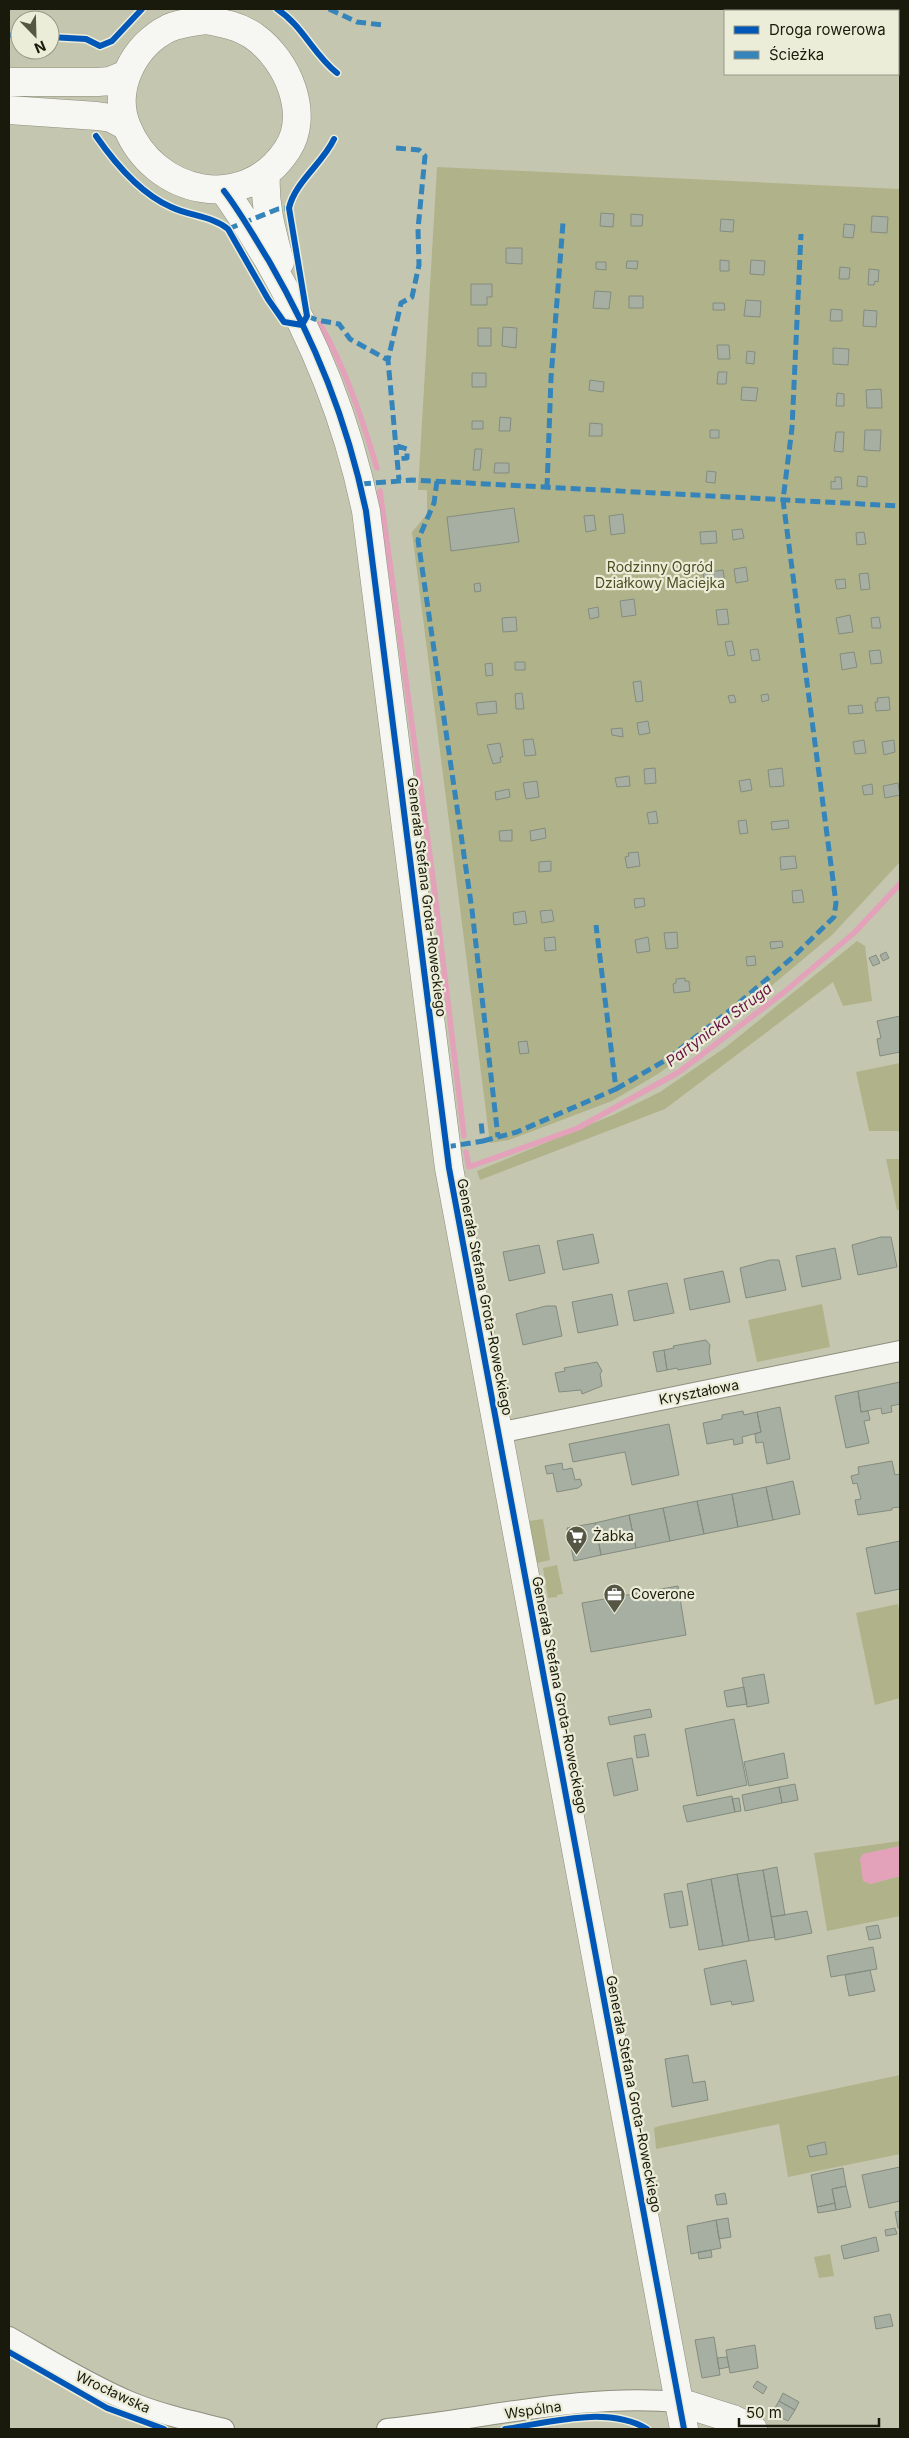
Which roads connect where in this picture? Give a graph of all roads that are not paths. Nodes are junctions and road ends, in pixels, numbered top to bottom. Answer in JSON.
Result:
{"nodes":[{"id":1,"x":198,"y":14,"type":"edge"},
{"id":2,"x":157,"y":22,"type":"edge"},
{"id":3,"x":127,"y":74,"type":"junction"},
{"id":4,"x":9,"y":82,"type":"edge"},
{"id":5,"x":9,"y":110,"type":"edge"},
{"id":6,"x":126,"y":126,"type":"junction"},
{"id":7,"x":266,"y":174,"type":"junction"},
{"id":8,"x":224,"y":191,"type":"junction"},
{"id":9,"x":288,"y":295,"type":"junction"},
{"id":10,"x":900,"y":1351,"type":"edge"},
{"id":11,"x":498,"y":1432,"type":"junction"},
{"id":12,"x":9,"y":2337,"type":"edge"},
{"id":13,"x":679,"y":2402,"type":"junction"},
{"id":14,"x":224,"y":2429,"type":"edge"},
{"id":15,"x":387,"y":2429,"type":"edge"},
{"id":16,"x":684,"y":2429,"type":"edge"},
{"id":17,"x":754,"y":2429,"type":"edge"}],
"edges":[{"from":1,"to":2,"type":"street"},
{"from":1,"to":7,"type":"street"},
{"from":2,"to":3,"type":"street"},
{"from":3,"to":4,"type":"street"},
{"from":3,"to":6,"type":"street"},
{"from":5,"to":6,"type":"street"},
{"from":6,"to":8,"type":"street"},
{"from":7,"to":8,"type":"street"},
{"from":7,"to":9,"type":"street","name":"Generała Stefana Grota-Roweckiego"},
{"from":8,"to":9,"type":"street","name":"Generała Stefana Grota-Roweckiego"},
{"from":9,"to":11,"type":"street","name":"Generała Stefana Grota-Roweckiego"},
{"from":10,"to":11,"type":"street","name":"Kryształowa"},
{"from":11,"to":13,"type":"street","name":"Generała Stefana Grota-Roweckiego"},
{"from":12,"to":14,"type":"street","name":"Wrocławska"},
{"from":13,"to":15,"type":"street","name":"Wspólna"},
{"from":13,"to":16,"type":"street","name":"Generała Stefana Grota-Roweckiego"},
{"from":13,"to":17,"type":"street"}]}
